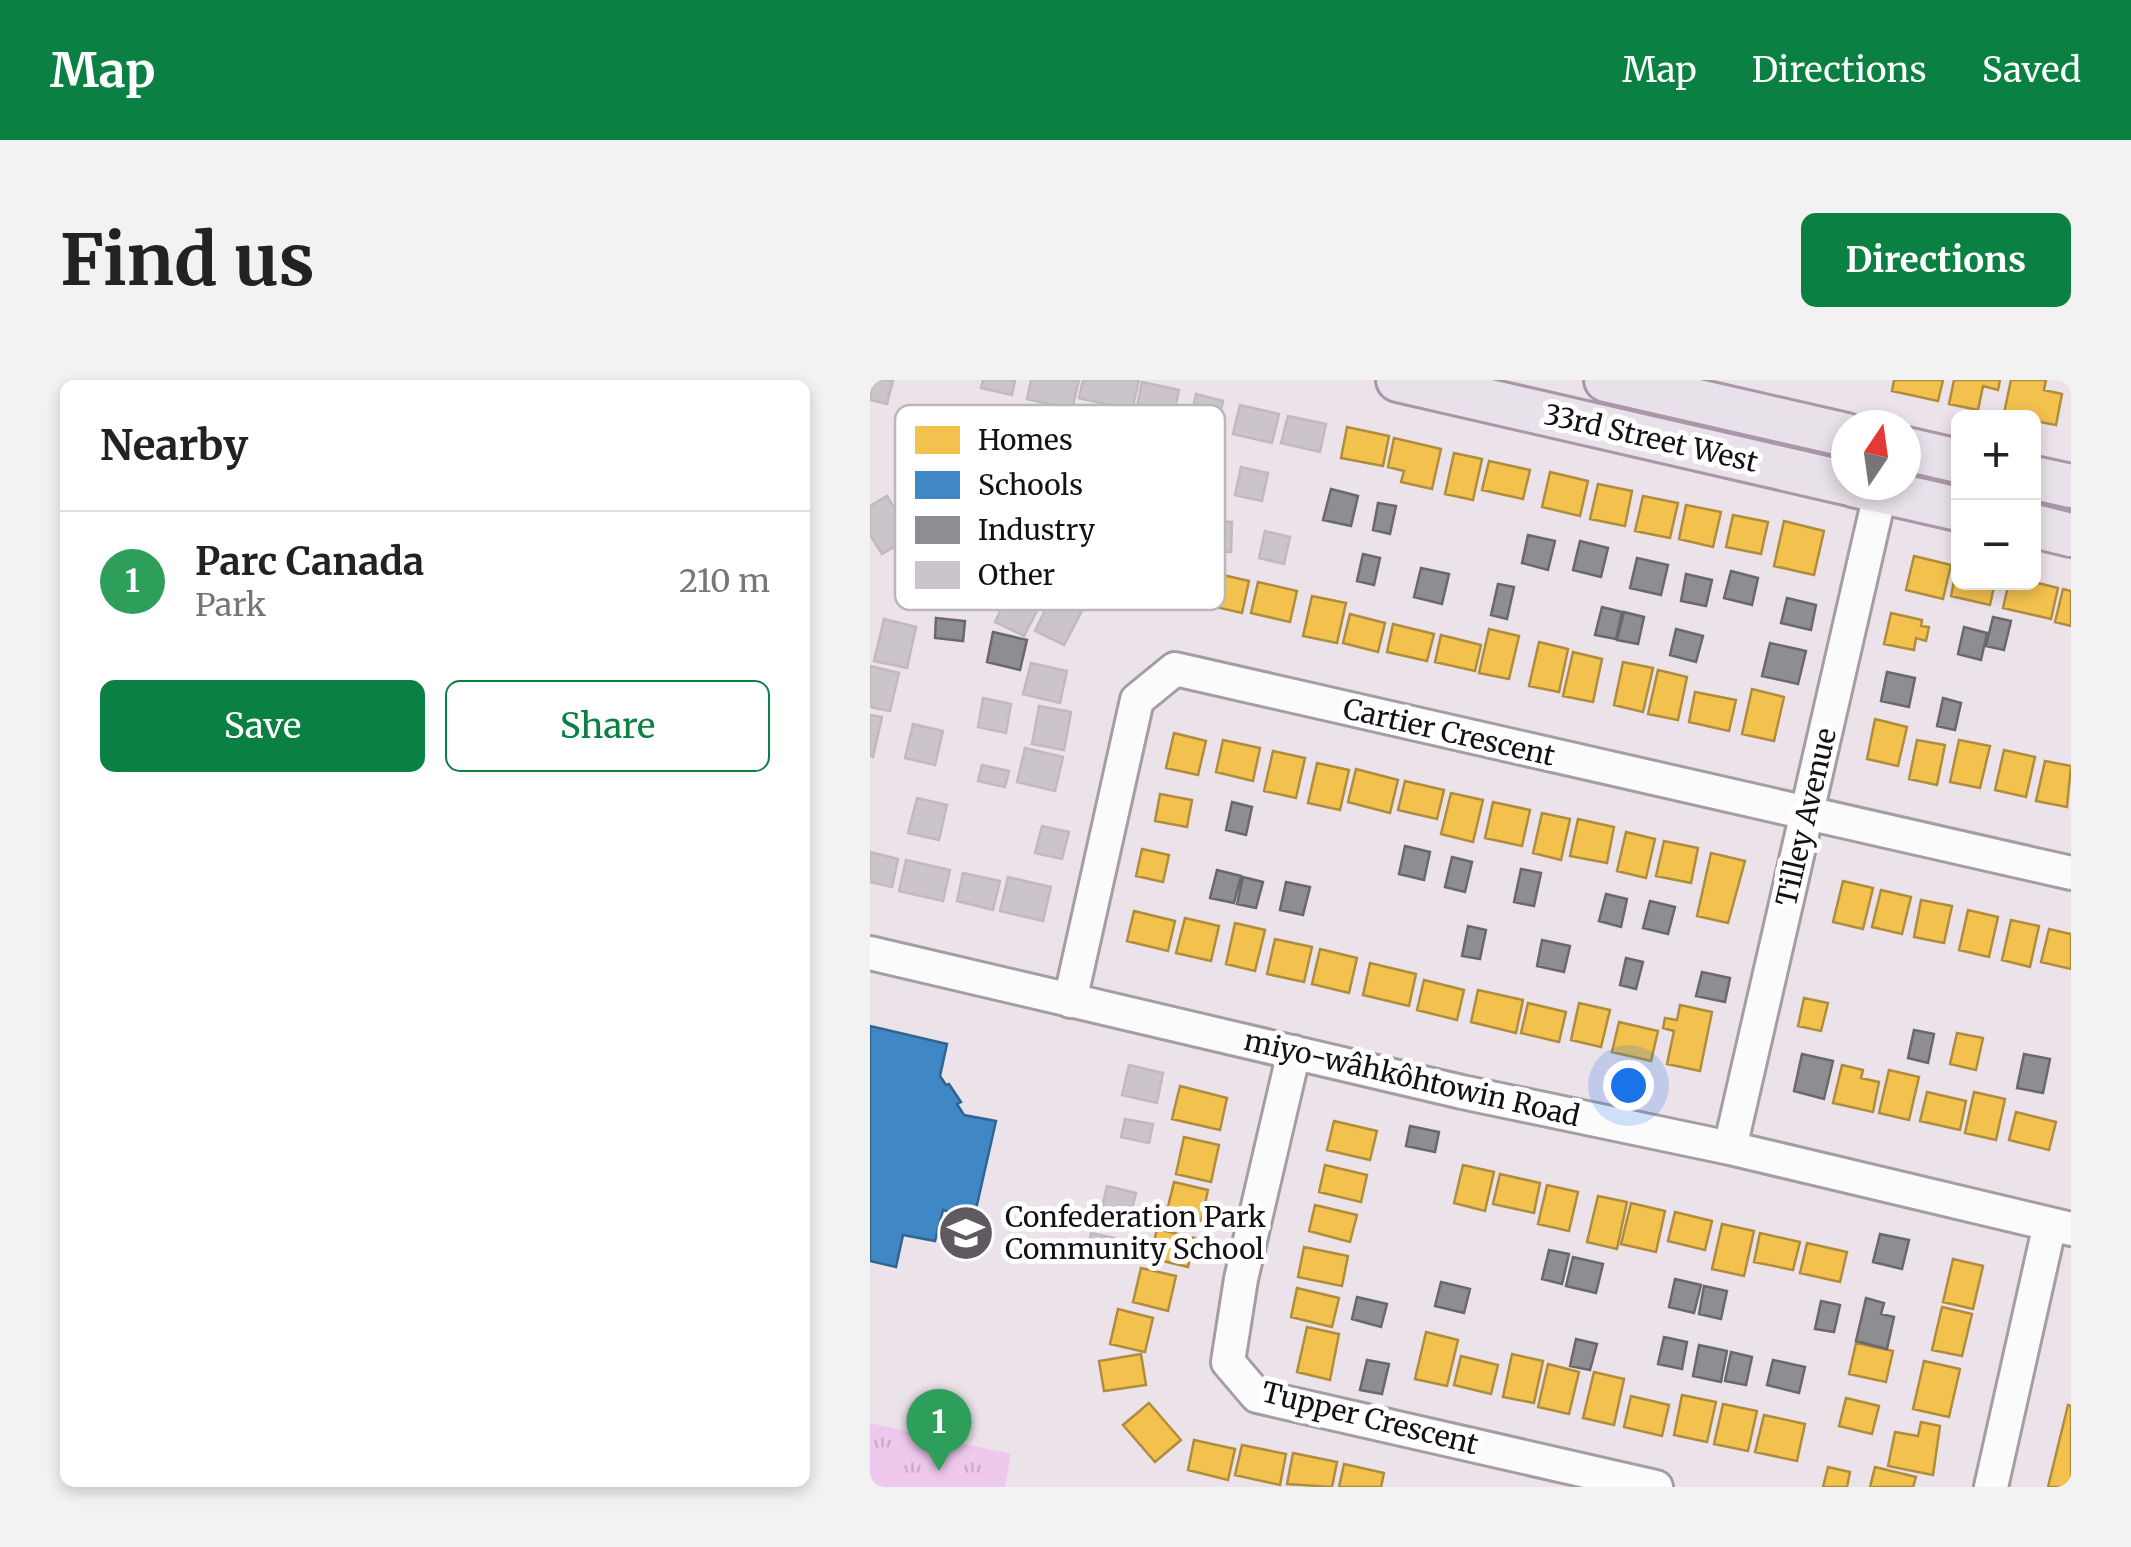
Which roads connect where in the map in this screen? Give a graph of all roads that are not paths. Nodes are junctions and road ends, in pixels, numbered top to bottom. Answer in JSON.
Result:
{"nodes":[{"id":1,"x":1398,"y":380,"type":"edge"},
{"id":2,"x":1606,"y":380,"type":"edge"},
{"id":3,"x":1831,"y":432,"type":"edge"},
{"id":4,"x":1921,"y":452,"type":"edge"},
{"id":5,"x":1951,"y":459,"type":"edge"},
{"id":6,"x":1831,"y":478,"type":"edge"},
{"id":7,"x":2041,"y":480,"type":"edge"},
{"id":8,"x":2071,"y":486,"type":"edge"},
{"id":9,"x":1863,"y":500,"type":"edge"},
{"id":10,"x":1921,"y":500,"type":"edge"},
{"id":11,"x":1951,"y":507,"type":"edge"},
{"id":12,"x":2041,"y":528,"type":"edge"},
{"id":13,"x":2071,"y":535,"type":"edge"},
{"id":14,"x":1807,"y":814,"type":"junction"},
{"id":15,"x":2071,"y":873,"type":"edge"},
{"id":16,"x":870,"y":953,"type":"edge"},
{"id":17,"x":1070,"y":1000,"type":"junction"},
{"id":18,"x":1294,"y":1052,"type":"junction"},
{"id":19,"x":1730,"y":1148,"type":"junction"},
{"id":20,"x":2061,"y":1227,"type":"edge"},
{"id":21,"x":1656,"y":1487,"type":"edge"},
{"id":22,"x":1991,"y":1487,"type":"edge"}],
"edges":[{"from":1,"to":6,"type":"main road","name":"33rd Street West"},
{"from":2,"to":3,"type":"main road","name":"33rd Street West"},
{"from":4,"to":5,"type":"main road"},
{"from":7,"to":8,"type":"main road"},
{"from":9,"to":14,"type":"street","name":"Tilley Avenue"},
{"from":10,"to":11,"type":"main road","name":"33rd Street West"},
{"from":12,"to":13,"type":"main road"},
{"from":14,"to":15,"type":"street","name":"Cartier Crescent"},
{"from":14,"to":17,"type":"street","name":"Cartier Crescent"},
{"from":14,"to":19,"type":"street","name":"Tilley Avenue"},
{"from":16,"to":17,"type":"street","name":"miyo-wâhkôhtowin Road"},
{"from":17,"to":18,"type":"street","name":"miyo-wâhkôhtowin Road"},
{"from":18,"to":19,"type":"street","name":"miyo-wâhkôhtowin Road"},
{"from":18,"to":21,"type":"street","name":"Tupper Crescent"},
{"from":19,"to":20,"type":"street","name":"miyo-wâhkôhtowin Road"},
{"from":20,"to":22,"type":"street"}]}
